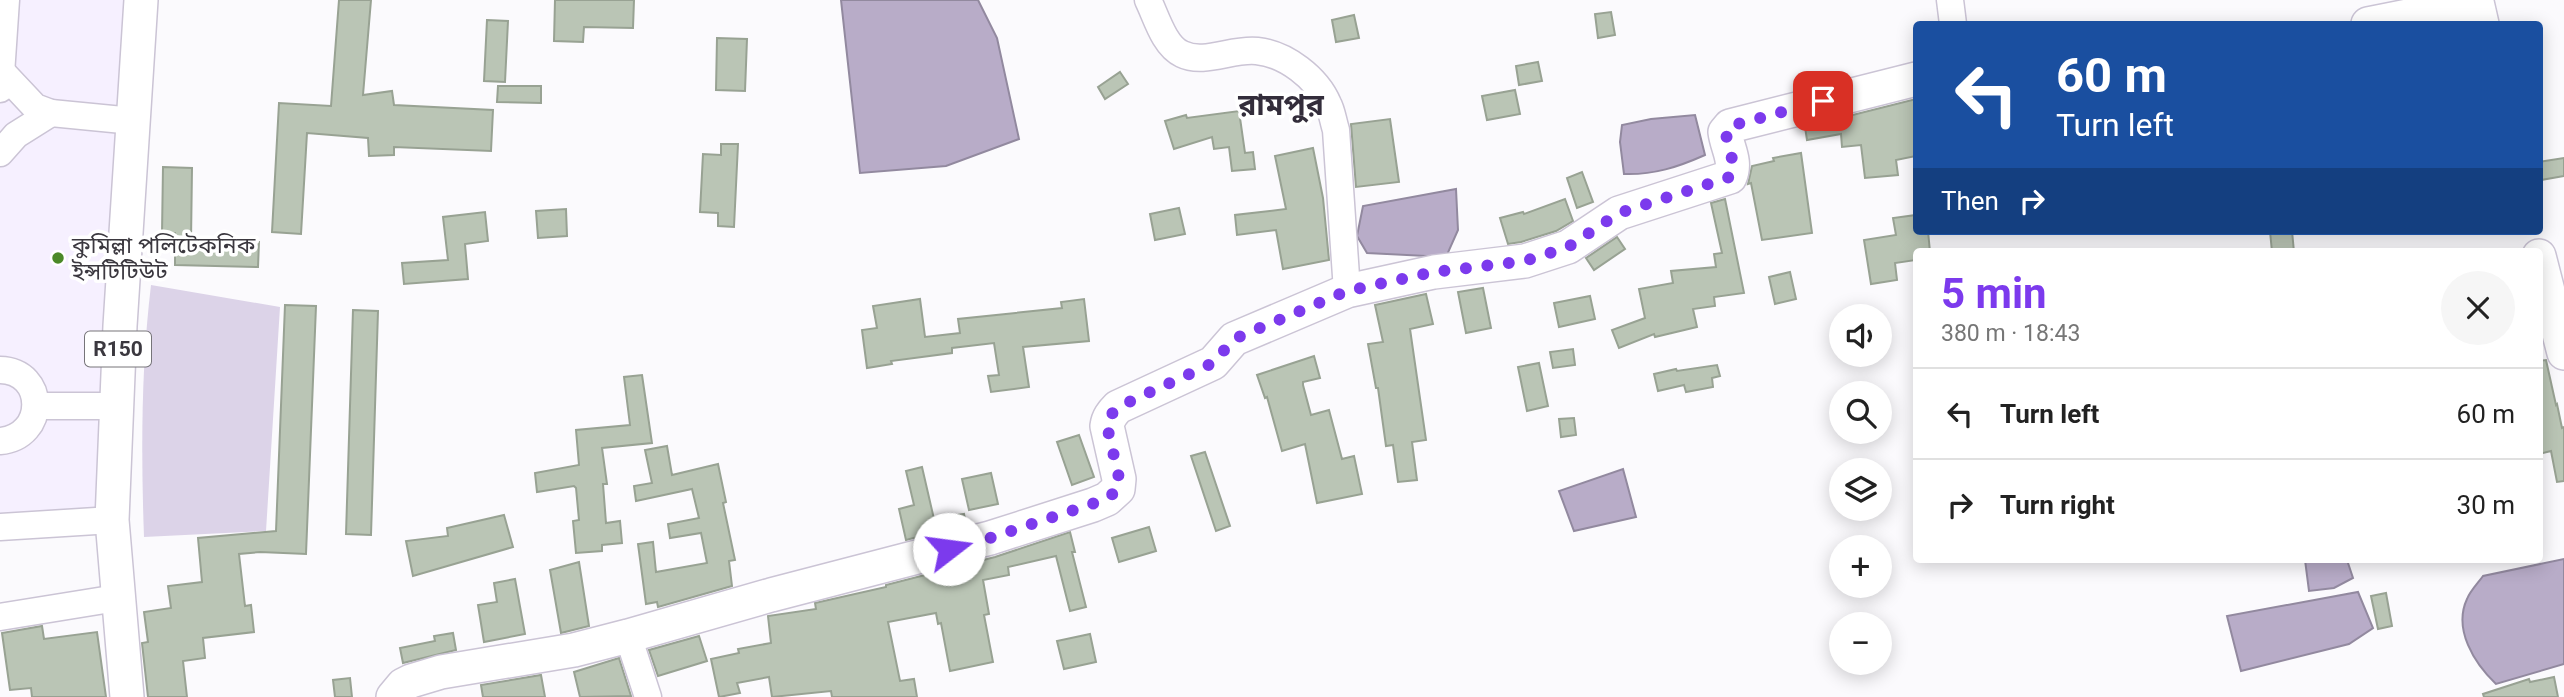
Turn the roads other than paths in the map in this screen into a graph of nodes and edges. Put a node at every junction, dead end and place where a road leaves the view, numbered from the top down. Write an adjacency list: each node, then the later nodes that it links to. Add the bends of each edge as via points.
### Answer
1 (6, 0): 9 (street)
2 (141, 0): 11 (main road, R150)
3 (1148, 0): 14 (street, via 1172,47 1182,55 1195,58 1256,51 1289,62 1316,83 1336,130)
4 (1950, 0): 6 (street)
5 (2478, 9): 7 (main road)
6 (1953, 21)
7 (2390, 21)
8 (1913, 80): 14 (main road, via 1730,126 1726,132 1734,169 1730,177 1619,213 1568,247 1525,261 1434,272)
9 (1, 81): 10 (street, via 35,107)
10 (51, 113): 11 (street); 12 (street, via 16,135)
11 (132, 121): 18 (main road, R150)
12 (0, 153)
13 (2543, 270): 15 (main road)
14 (1347, 291): 24 (main road, via 1241,335 1213,363 1118,407 1107,426 1118,489 1107,499 990,538)
15 (2564, 353)
16 (0, 370): 17 (street, via 24,378)
17 (37, 406): 18 (street); 19 (street, via 27,430)
18 (116, 406): 20 (main road, R150)
19 (0, 441)
20 (112, 520): 21 (street); 22 (main road, R150)
21 (0, 527)
22 (117, 598): 23 (street); 25 (main road, R150)
23 (0, 617)
24 (628, 636): 26 (main road, via 574,650 441,672 403,685); 27 (street)
25 (127, 697)
26 (393, 697)
27 (648, 697)

